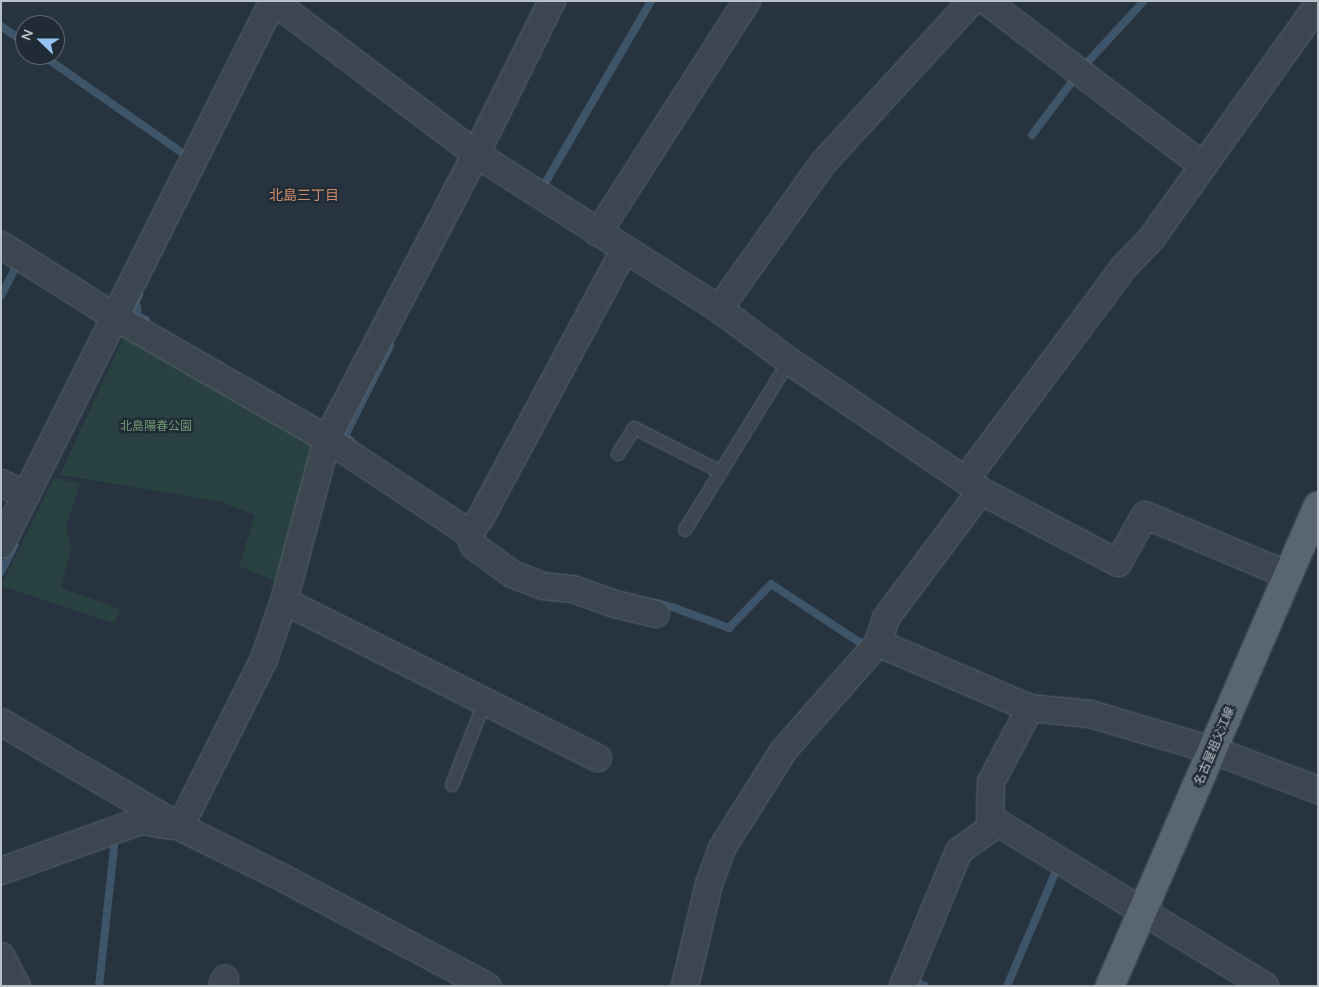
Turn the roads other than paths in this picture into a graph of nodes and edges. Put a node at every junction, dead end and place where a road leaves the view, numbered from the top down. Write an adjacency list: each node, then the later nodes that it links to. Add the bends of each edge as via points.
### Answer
1 (273, 1): 7 (street); 13 (street)
2 (552, 1): 7 (street)
3 (747, 1): 9 (street)
4 (972, 1): 12 (street, via 824,163)
5 (986, 1): 8 (street)
6 (1318, 6): 8 (street)
7 (476, 154): 9 (street); 15 (street)
8 (1202, 165): 19 (street, via 1150,239 1123,268)
9 (598, 233): 11 (street)
10 (1, 245): 13 (street)
11 (625, 249): 12 (street); 23 (street, via 480,519)
12 (720, 309): 14 (street)
13 (115, 317): 15 (street); 20 (street)
14 (789, 361): 17 (lane); 19 (street)
15 (327, 439): 23 (street); 26 (street)
16 (618, 454): 17 (lane, via 634,428)
17 (721, 472): 22 (lane)
18 (1, 484): 20 (street)
19 (974, 485): 25 (street, via 1118,563 1146,515); 28 (street, via 886,618)
20 (26, 495): 24 (street)
21 (1318, 506): 25 (main road, 名古屋祖父江線)
22 (685, 530)
23 (469, 533): 27 (street, via 474,546 512,574 543,586 573,589)
24 (1, 545)
25 (1288, 575): 32 (main road, 名古屋祖父江線)
26 (284, 601): 29 (street); 36 (street, via 264,659)
27 (656, 614)
28 (878, 643): 30 (street); 43 (street, via 784,750 722,848 709,884)
29 (485, 702): 33 (street); 34 (lane)
30 (1030, 708): 32 (street, via 1090,714); 37 (street, via 991,782)
31 (1, 722): 36 (street)
32 (1212, 750): 35 (street); 39 (main road, 名古屋祖父江線)
33 (598, 758)
34 (452, 785)
35 (1318, 790)
36 (180, 827): 38 (street, via 141,822); 42 (street)
37 (990, 828): 39 (street, via 998,823); 44 (street, via 959,851)
38 (1, 871)
39 (1143, 911): 45 (main road, 名古屋祖父江線); 46 (street)
40 (1, 956): 41 (street)
41 (17, 986)
42 (487, 986)
43 (684, 986)
44 (902, 986)
45 (1110, 986)
46 (1265, 986)

